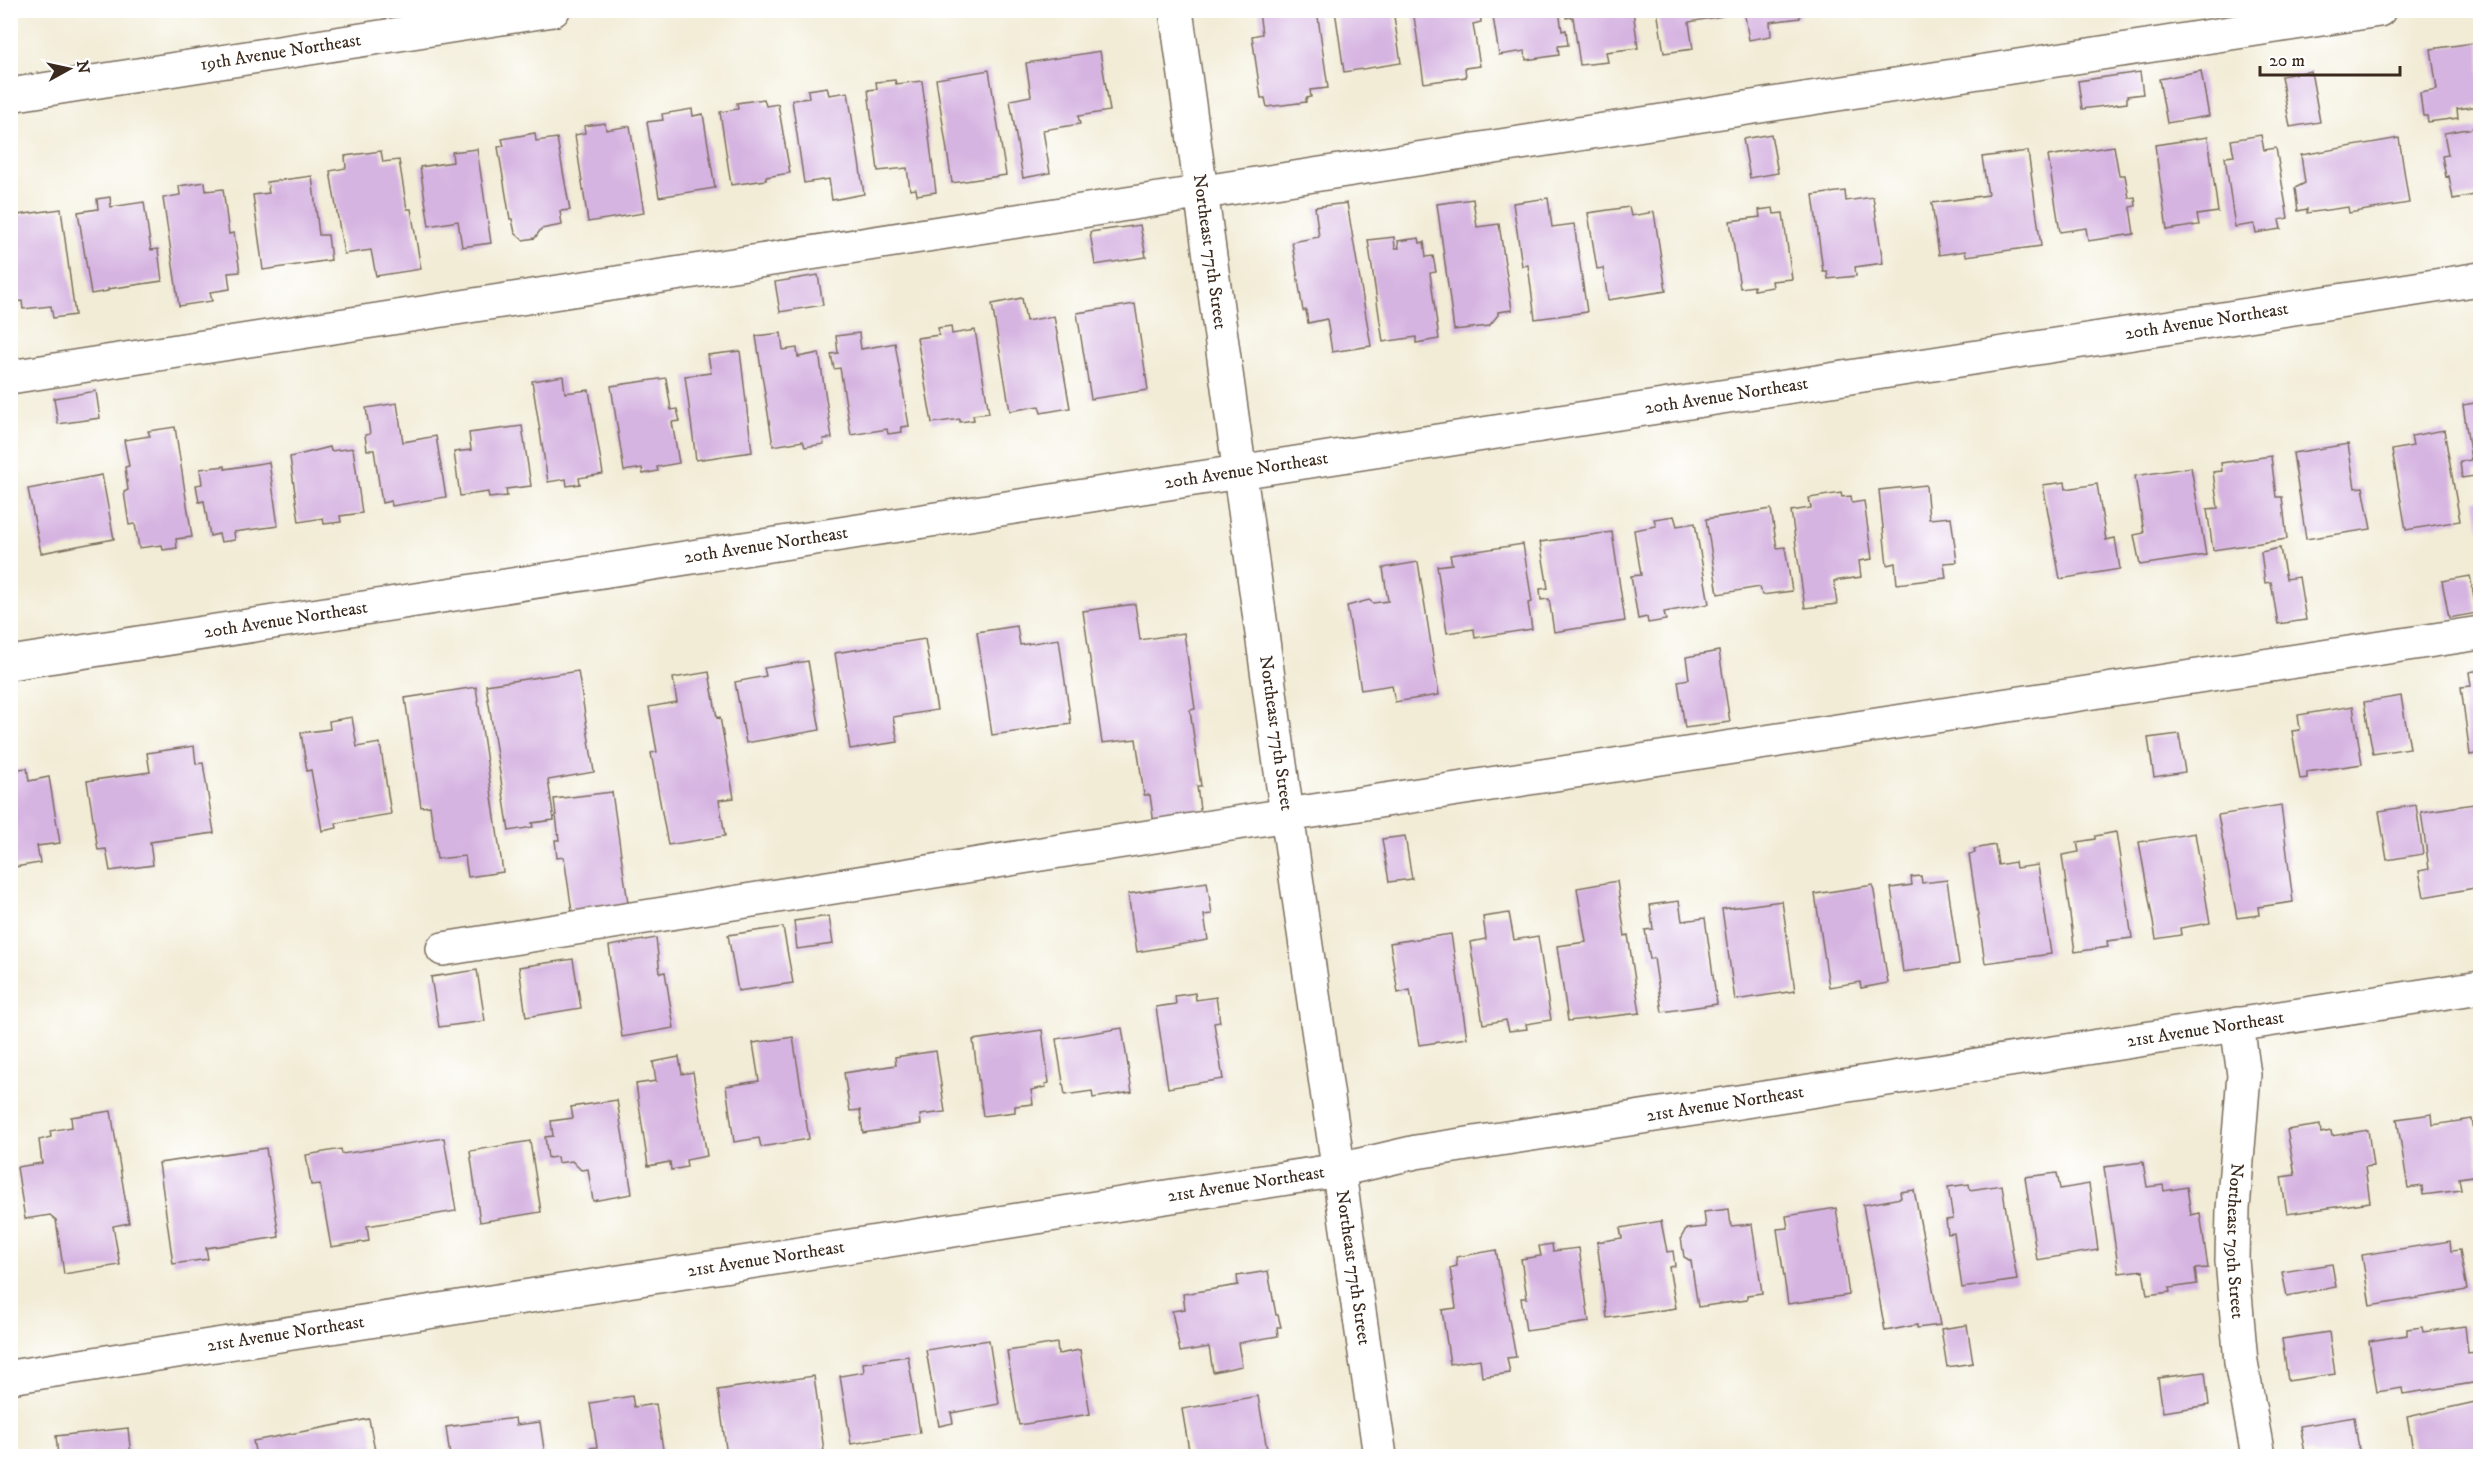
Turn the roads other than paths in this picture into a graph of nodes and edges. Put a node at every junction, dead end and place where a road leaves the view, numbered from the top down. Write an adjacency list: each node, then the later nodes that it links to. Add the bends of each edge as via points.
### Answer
1 (553, 10): 4 (street, 19th Avenue Northeast)
2 (1176, 10): 5 (street, Northeast 77th Street)
3 (2379, 10): 5 (street)
4 (10, 94)
5 (1201, 191): 7 (street); 8 (street, Northeast 77th Street)
6 (2481, 279): 8 (street, 20th Avenue Northeast)
7 (10, 376)
8 (1240, 470): 10 (street, 20th Avenue Northeast); 11 (street, Northeast 77th Street)
9 (2481, 633): 11 (street)
10 (10, 663)
11 (1287, 815): 12 (street); 15 (street, Northeast 77th Street)
12 (443, 949)
13 (2481, 987): 14 (street, 21st Avenue Northeast)
14 (2237, 1024): 15 (street, 21st Avenue Northeast, via 1416,1152); 18 (street, Northeast 79th Street, via 2244,1075 2232,1260 2241,1362)
15 (1340, 1170): 16 (street, 21st Avenue Northeast); 17 (street, Northeast 77th Street)
16 (10, 1377)
17 (1380, 1456)
18 (2258, 1456)

